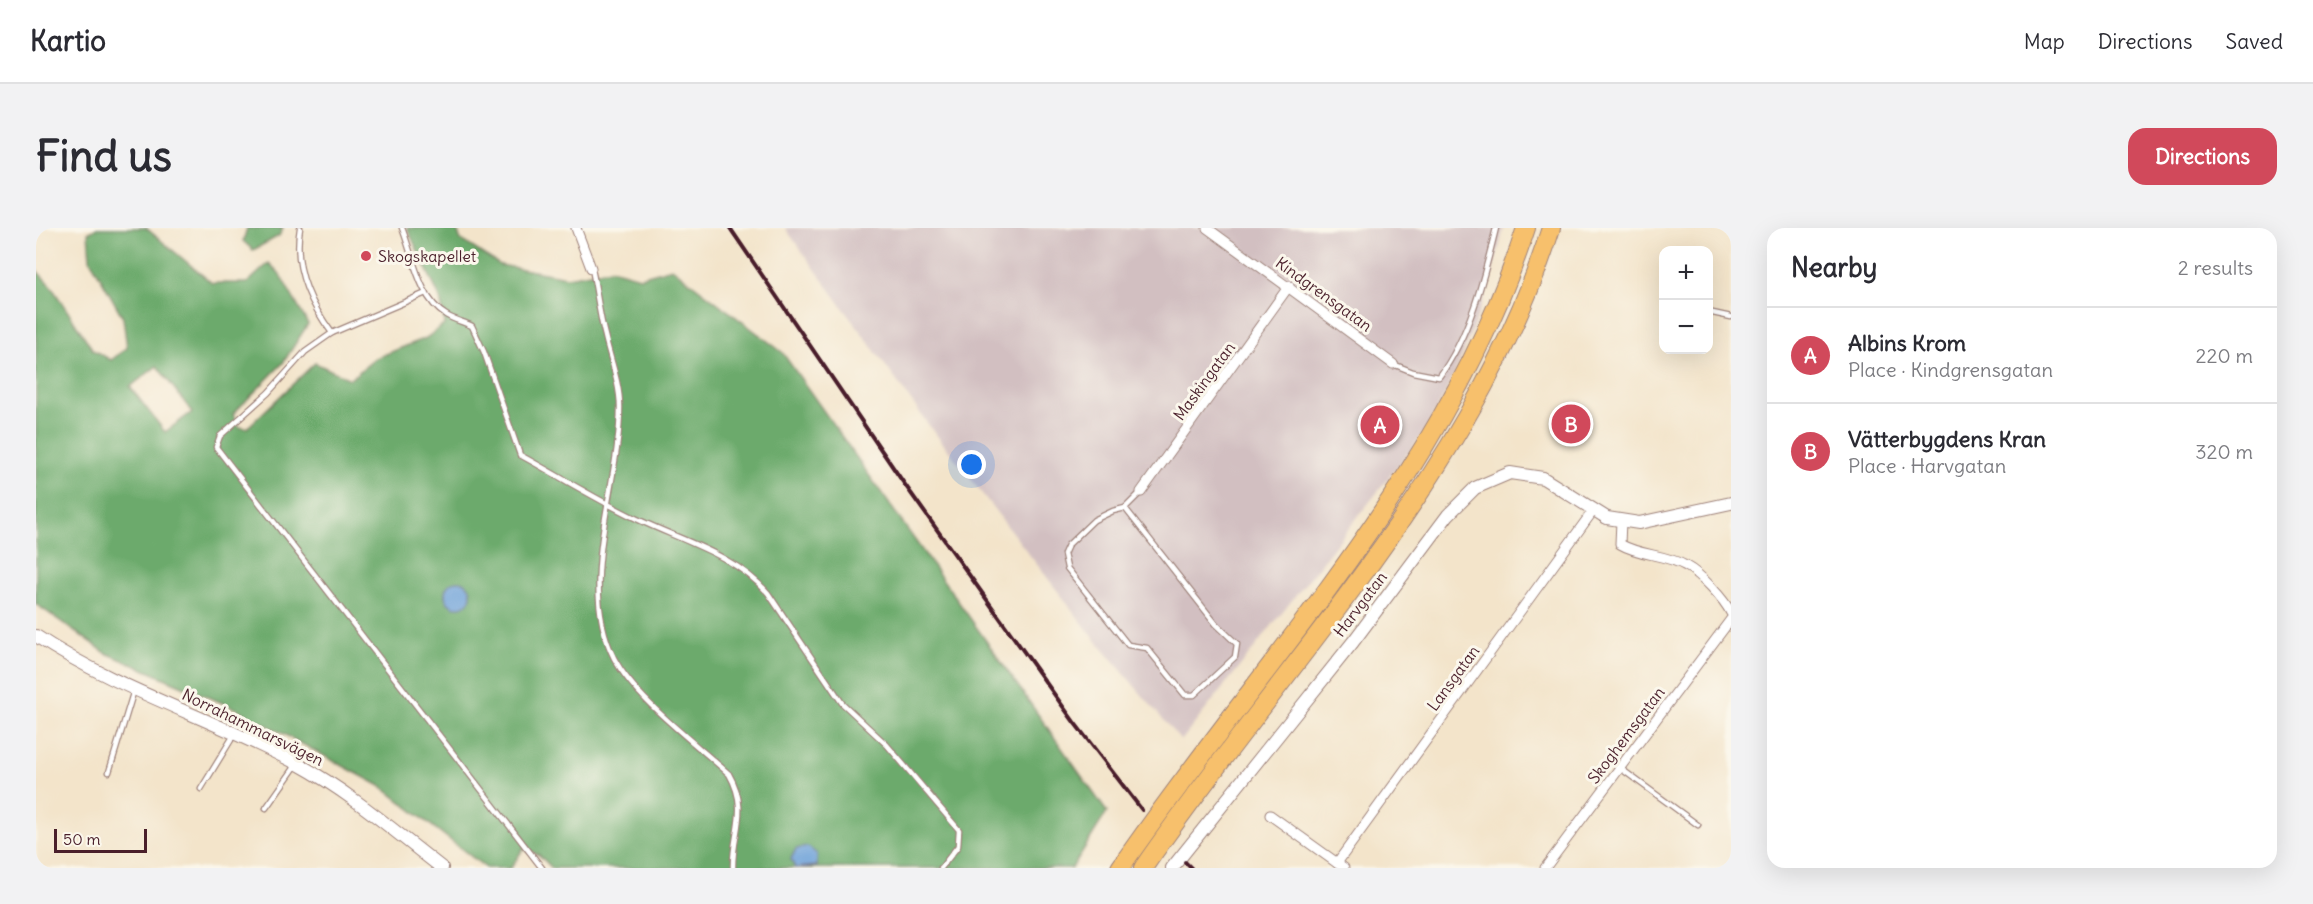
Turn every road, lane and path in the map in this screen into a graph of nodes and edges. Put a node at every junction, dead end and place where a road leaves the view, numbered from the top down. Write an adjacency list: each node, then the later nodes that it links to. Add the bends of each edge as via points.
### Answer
1 (300, 228): 13 (lane, via 299,267 318,314)
2 (402, 228): 10 (lane)
3 (576, 228): 8 (street)
4 (1207, 228): 9 (street, Kindgrensgatan)
5 (1496, 228): 14 (lane, via 1467,323 1439,377)
6 (1526, 228): 38 (highway, via 1480,348 1408,476)
7 (1551, 228): 39 (highway, via 1510,333 1440,460)
8 (591, 268): 16 (lane, via 620,405)
9 (1289, 286): 14 (street, Kindgrensgatan); 15 (street, Maskingatan)
10 (426, 293): 13 (lane); 16 (lane, via 446,315 472,326 520,455)
11 (1713, 313): 12 (lane)
12 (1731, 317)
13 (332, 333): 35 (lane, via 305,352 268,393 220,436 216,447)
14 (1394, 364)
15 (1141, 492): 18 (lane)
16 (606, 503): 36 (lane, via 600,577 606,636 629,679 729,774 738,789 741,815); 37 (lane, via 736,564 768,592 842,703 887,745 958,830 958,846)
17 (1731, 503): 20 (street, Harvgatan, via 1658,520)
18 (1125, 508): 18 (lane, via 1094,520 1068,545 1064,554 1067,568 1128,645 1147,648 1185,694 1194,695 1235,657 1237,644 1216,624)
19 (1593, 511): 20 (street, Harvgatan); 33 (street, Lansgatan); 40 (street, Harvgatan, via 1542,478 1510,473 1492,479 1461,500)
20 (1621, 521): 21 (street, via 1620,544 1634,552 1686,566 1725,601)
21 (1731, 614)
22 (1731, 619): 27 (street, Skoghemsgatan)
23 (36, 636): 24 (street, Norrahammarsvägen)
24 (134, 690): 25 (street, Norrahammarsvägen); 28 (lane)
25 (234, 735): 26 (street, Norrahammarsvägen); 29 (lane)
26 (297, 764): 30 (lane); 34 (street, Norrahammarsvägen, via 339,788)
27 (1620, 768): 32 (lane); 41 (street, Skoghemsgatan)
28 (109, 772)
29 (201, 789)
30 (266, 808)
31 (1270, 815): 33 (street)
32 (1698, 825)
33 (1341, 866)
34 (442, 868)
35 (542, 868)
36 (733, 868)
37 (941, 868)
38 (1120, 868)
39 (1143, 868)
40 (1172, 868)
41 (1545, 868)

